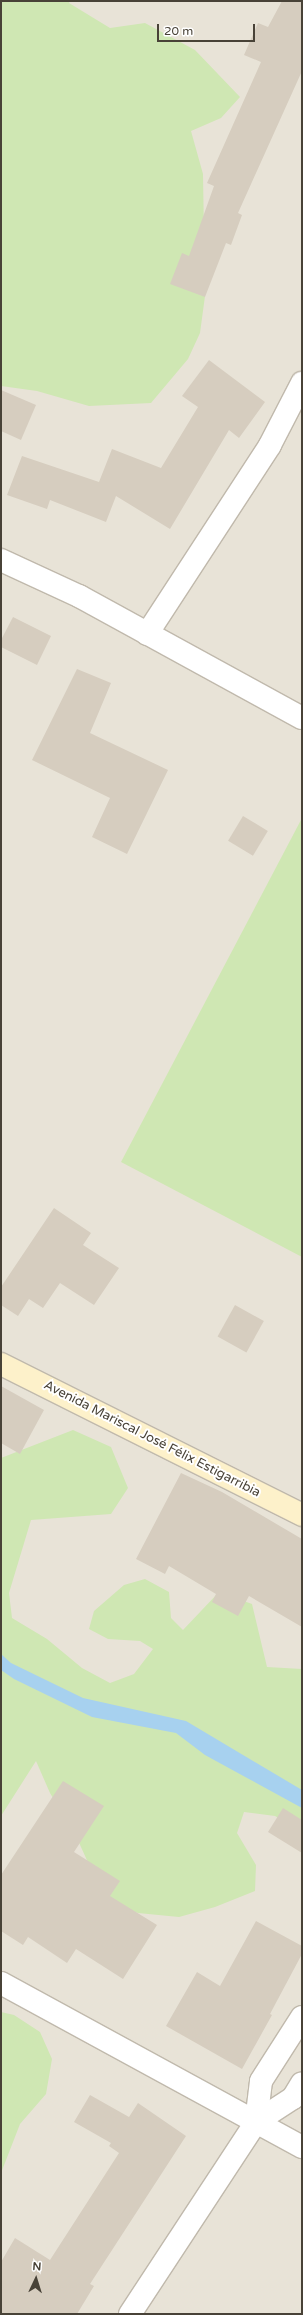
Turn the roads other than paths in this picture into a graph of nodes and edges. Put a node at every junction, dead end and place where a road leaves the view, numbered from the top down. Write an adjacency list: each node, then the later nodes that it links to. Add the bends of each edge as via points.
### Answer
1 (302, 383): 3 (street, via 270,445)
2 (1, 560): 3 (street, via 79,596)
3 (147, 634): 4 (street)
4 (302, 718)
5 (1, 1364): 6 (main road, Avenida Mariscal José Félix Estigarribia)
6 (302, 1514)
7 (1, 1983): 10 (street)
8 (302, 2017): 10 (street, via 261,2081)
9 (302, 2083): 10 (street, via 293,2098)
10 (256, 2122): 11 (street); 12 (street)
11 (302, 2147)
12 (130, 2314)

